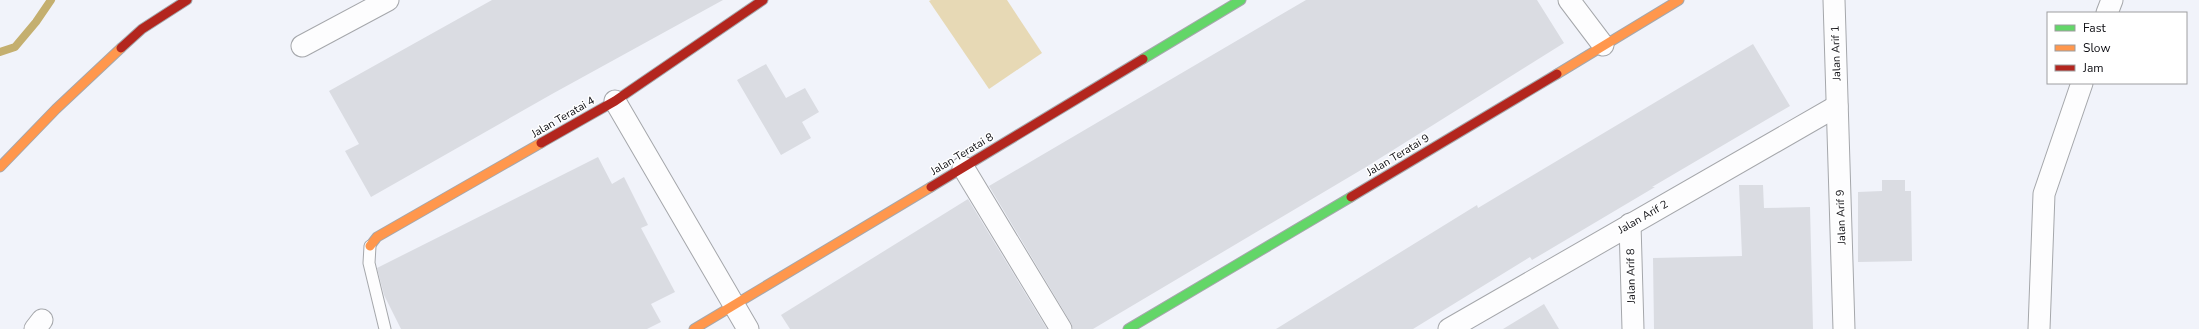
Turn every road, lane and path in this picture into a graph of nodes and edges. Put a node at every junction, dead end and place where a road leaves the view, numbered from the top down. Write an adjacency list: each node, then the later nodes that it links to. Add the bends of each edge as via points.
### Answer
1 (187, 0): 15 (street, via 142,29 56,109)
2 (388, 0): 11 (street)
3 (763, 0): 13 (street, Jalan Teratai 4)
4 (1241, 0): 16 (street, Jalan Teratai 8)
5 (1568, 0): 10 (street)
6 (1679, 0): 10 (street, Jalan Teratai 9)
7 (1834, 0): 14 (street, Jalan Arif 1)
8 (2112, 0): 9 (street)
9 (2107, 12)
10 (1603, 45): 24 (street, Jalan Teratai 9)
11 (302, 46)
12 (2082, 84): 28 (street, via 2044,194)
13 (615, 101): 18 (street, Jalan Teratai 4, via 377,237); 19 (street)
14 (1837, 106): 17 (street, Jalan Arif 2); 27 (street, Jalan Arif 9)
15 (0, 167)
16 (963, 167): 19 (street, Jalan Teratai 8); 23 (street)
17 (1630, 224): 25 (street, Jalan Arif 2); 26 (street, Jalan Arif 8)
18 (370, 246): 20 (lane, via 369,263)
19 (734, 305): 21 (street, Jalan Teratai 8); 22 (street)
20 (385, 329)
21 (694, 329)
22 (748, 329)
23 (1061, 329)
24 (1128, 329)
25 (1449, 329)
26 (1632, 329)
27 (1844, 329)
28 (2039, 329)

